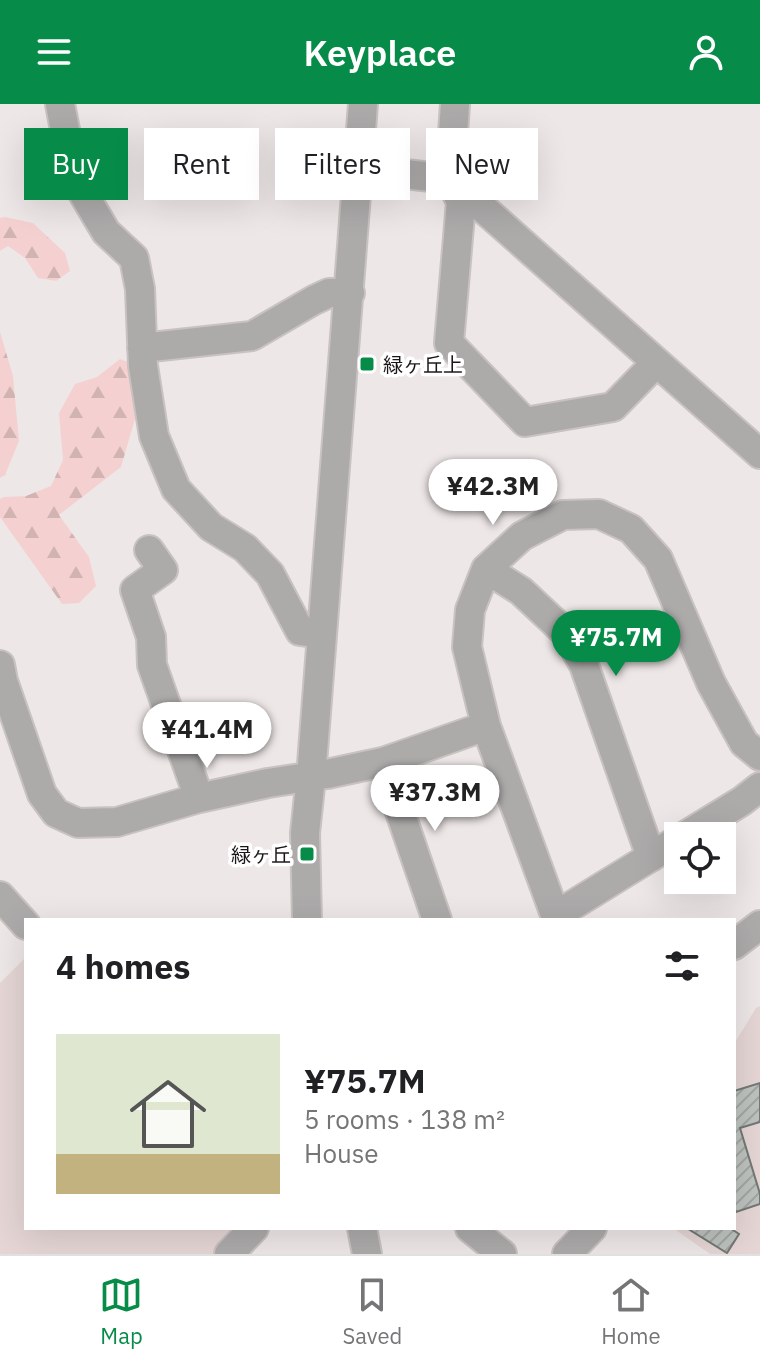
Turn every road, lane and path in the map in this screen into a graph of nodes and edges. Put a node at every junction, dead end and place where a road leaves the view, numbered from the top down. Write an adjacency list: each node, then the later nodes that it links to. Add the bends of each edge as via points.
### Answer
1 (60, 104): 10 (street, via 83,193 106,232 134,258)
2 (363, 104): 4 (street)
3 (455, 104): 5 (street)
4 (362, 128)
5 (453, 128)
6 (357, 200): 9 (street)
7 (460, 200): 11 (street, via 449,343 525,422 613,407)
8 (474, 200): 11 (street)
9 (350, 293): 10 (street, via 329,293 252,336); 15 (street)
10 (142, 348): 15 (street, via 154,436 176,489 211,527 245,548 270,574 300,631)
11 (656, 363): 12 (street)
12 (760, 454)
13 (149, 550): 22 (street, via 163,570 135,590 151,637 152,665)
14 (486, 569): 17 (street, via 470,610 467,647); 18 (street, via 522,536 563,515 599,514 631,529 658,559 711,683 744,743); 25 (street, via 521,591 567,634 584,665)
15 (322, 634): 20 (street)
16 (0, 665): 22 (street, via 42,794 56,813 78,823 117,822)
17 (486, 726): 19 (street); 29 (street)
18 (760, 756)
19 (383, 762): 20 (street); 28 (street)
20 (311, 777): 22 (street); 27 (street, via 305,833)
21 (760, 787): 23 (street)
22 (199, 798)
23 (708, 822)
24 (664, 849): 25 (street)
25 (651, 857): 29 (street)
26 (0, 896): 30 (street)
27 (307, 918)
28 (436, 918)
29 (556, 918)
30 (24, 923)
31 (760, 925): 32 (street)
32 (736, 943)
33 (252, 1230): 37 (street)
34 (362, 1230): 38 (street)
35 (472, 1230): 39 (street)
36 (590, 1230): 40 (street)
37 (229, 1254)
38 (367, 1254)
39 (502, 1254)
40 (567, 1254)

